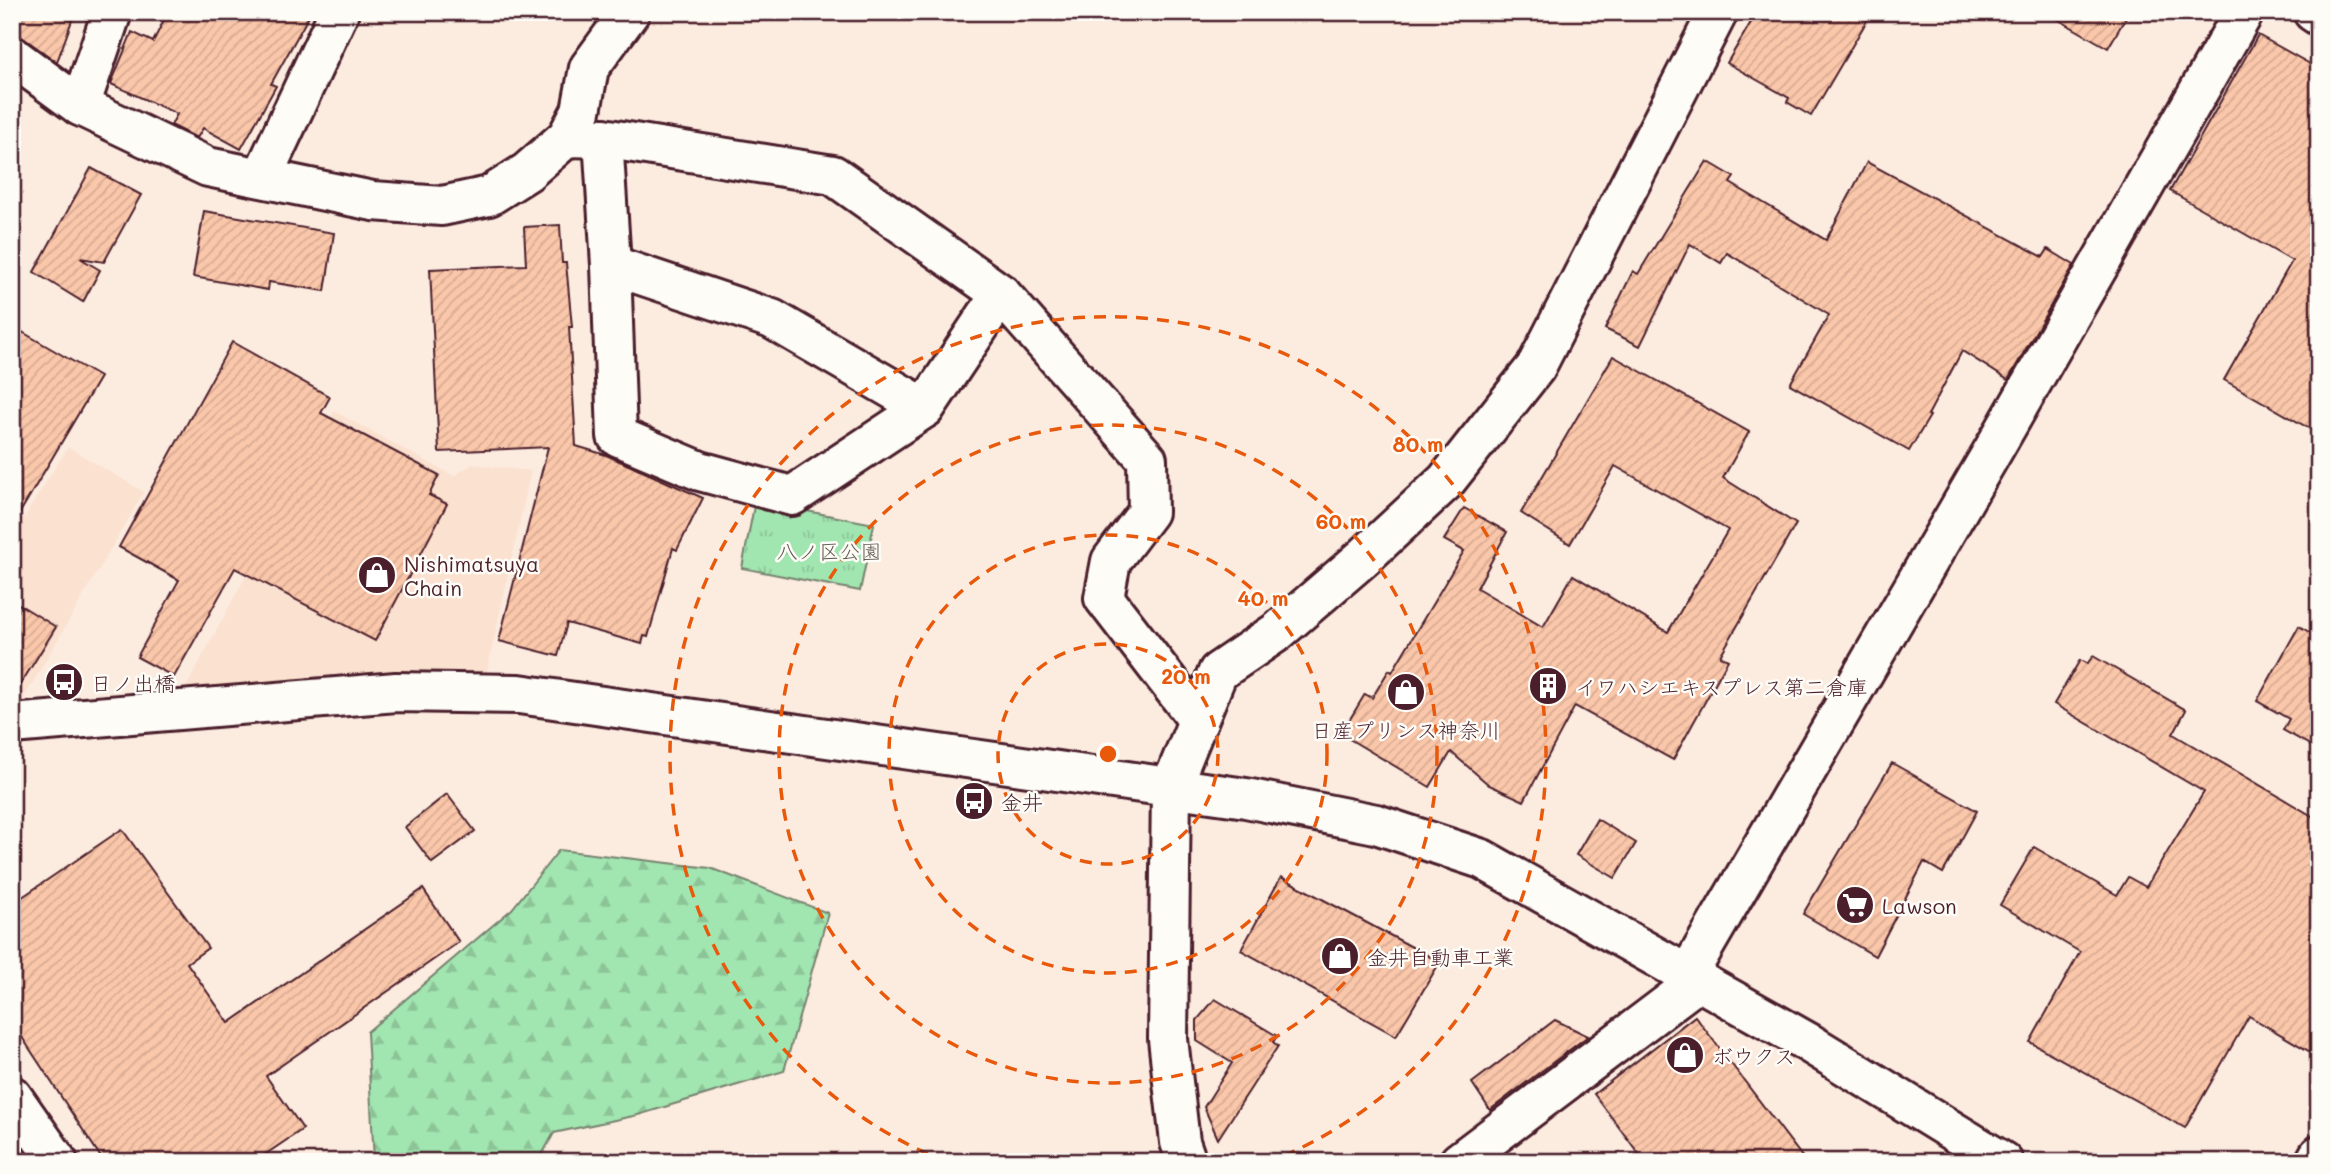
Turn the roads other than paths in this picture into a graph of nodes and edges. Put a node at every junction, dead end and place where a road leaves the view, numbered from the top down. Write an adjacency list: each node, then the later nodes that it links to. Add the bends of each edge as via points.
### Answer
1 (112, 12): 9 (street)
2 (339, 12): 11 (street)
3 (629, 12): 10 (street, via 589,68 581,111)
4 (1718, 12): 15 (street, via 1535,367 1446,481 1277,632 1218,672)
5 (2244, 12): 18 (street)
6 (2313, 12): 7 (street)
7 (2319, 16)
8 (12, 56): 9 (street)
9 (80, 106): 11 (street, via 208,167)
10 (585, 138): 11 (street, via 489,196 442,206 373,201); 12 (street); 13 (street, via 834,175)
11 (262, 177)
12 (611, 265): 14 (street, via 772,318); 14 (street, via 617,436 700,471 792,496)
13 (1001, 294): 14 (street); 15 (street, via 1147,459 1149,512 1111,561 1104,598)
14 (925, 408)
15 (1198, 720): 17 (street)
16 (12, 724): 17 (street, via 396,692 519,694)
17 (1171, 787): 18 (street, via 1376,824 1482,859); 22 (street, via 1168,1039 1180,1142)
18 (1692, 979): 23 (street); 24 (street, via 1809,1043)
19 (12, 1096): 21 (street)
20 (2319, 1154): 25 (street)
21 (58, 1162)
22 (1187, 1162)
23 (1459, 1162)
24 (2003, 1162)
25 (2315, 1162)

